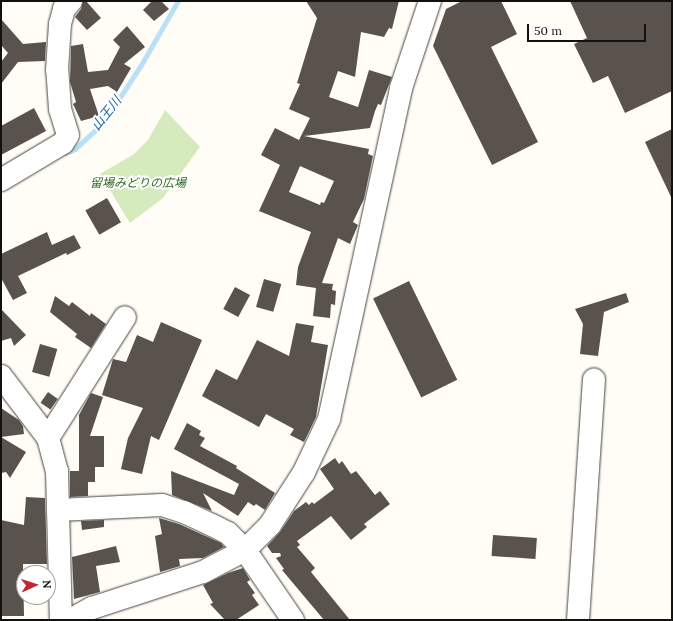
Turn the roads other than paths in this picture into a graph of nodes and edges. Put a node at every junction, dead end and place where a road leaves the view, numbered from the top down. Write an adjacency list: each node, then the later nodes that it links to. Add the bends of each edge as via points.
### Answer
1 (71, 1): 3 (street, via 64,9 60,24 57,70 60,109 68,135 63,143)
2 (430, 1): 9 (street, via 401,88 330,419 304,472 270,525)
3 (1, 180)
4 (124, 317): 7 (street)
5 (1, 376): 7 (street)
6 (594, 380): 13 (street)
7 (48, 438): 8 (street, via 57,471)
8 (58, 510): 9 (street, via 162,505 223,530); 10 (street)
9 (245, 550): 11 (street, via 203,572 92,608); 12 (street)
10 (61, 620)
11 (70, 620)
12 (292, 620)
13 (578, 620)

